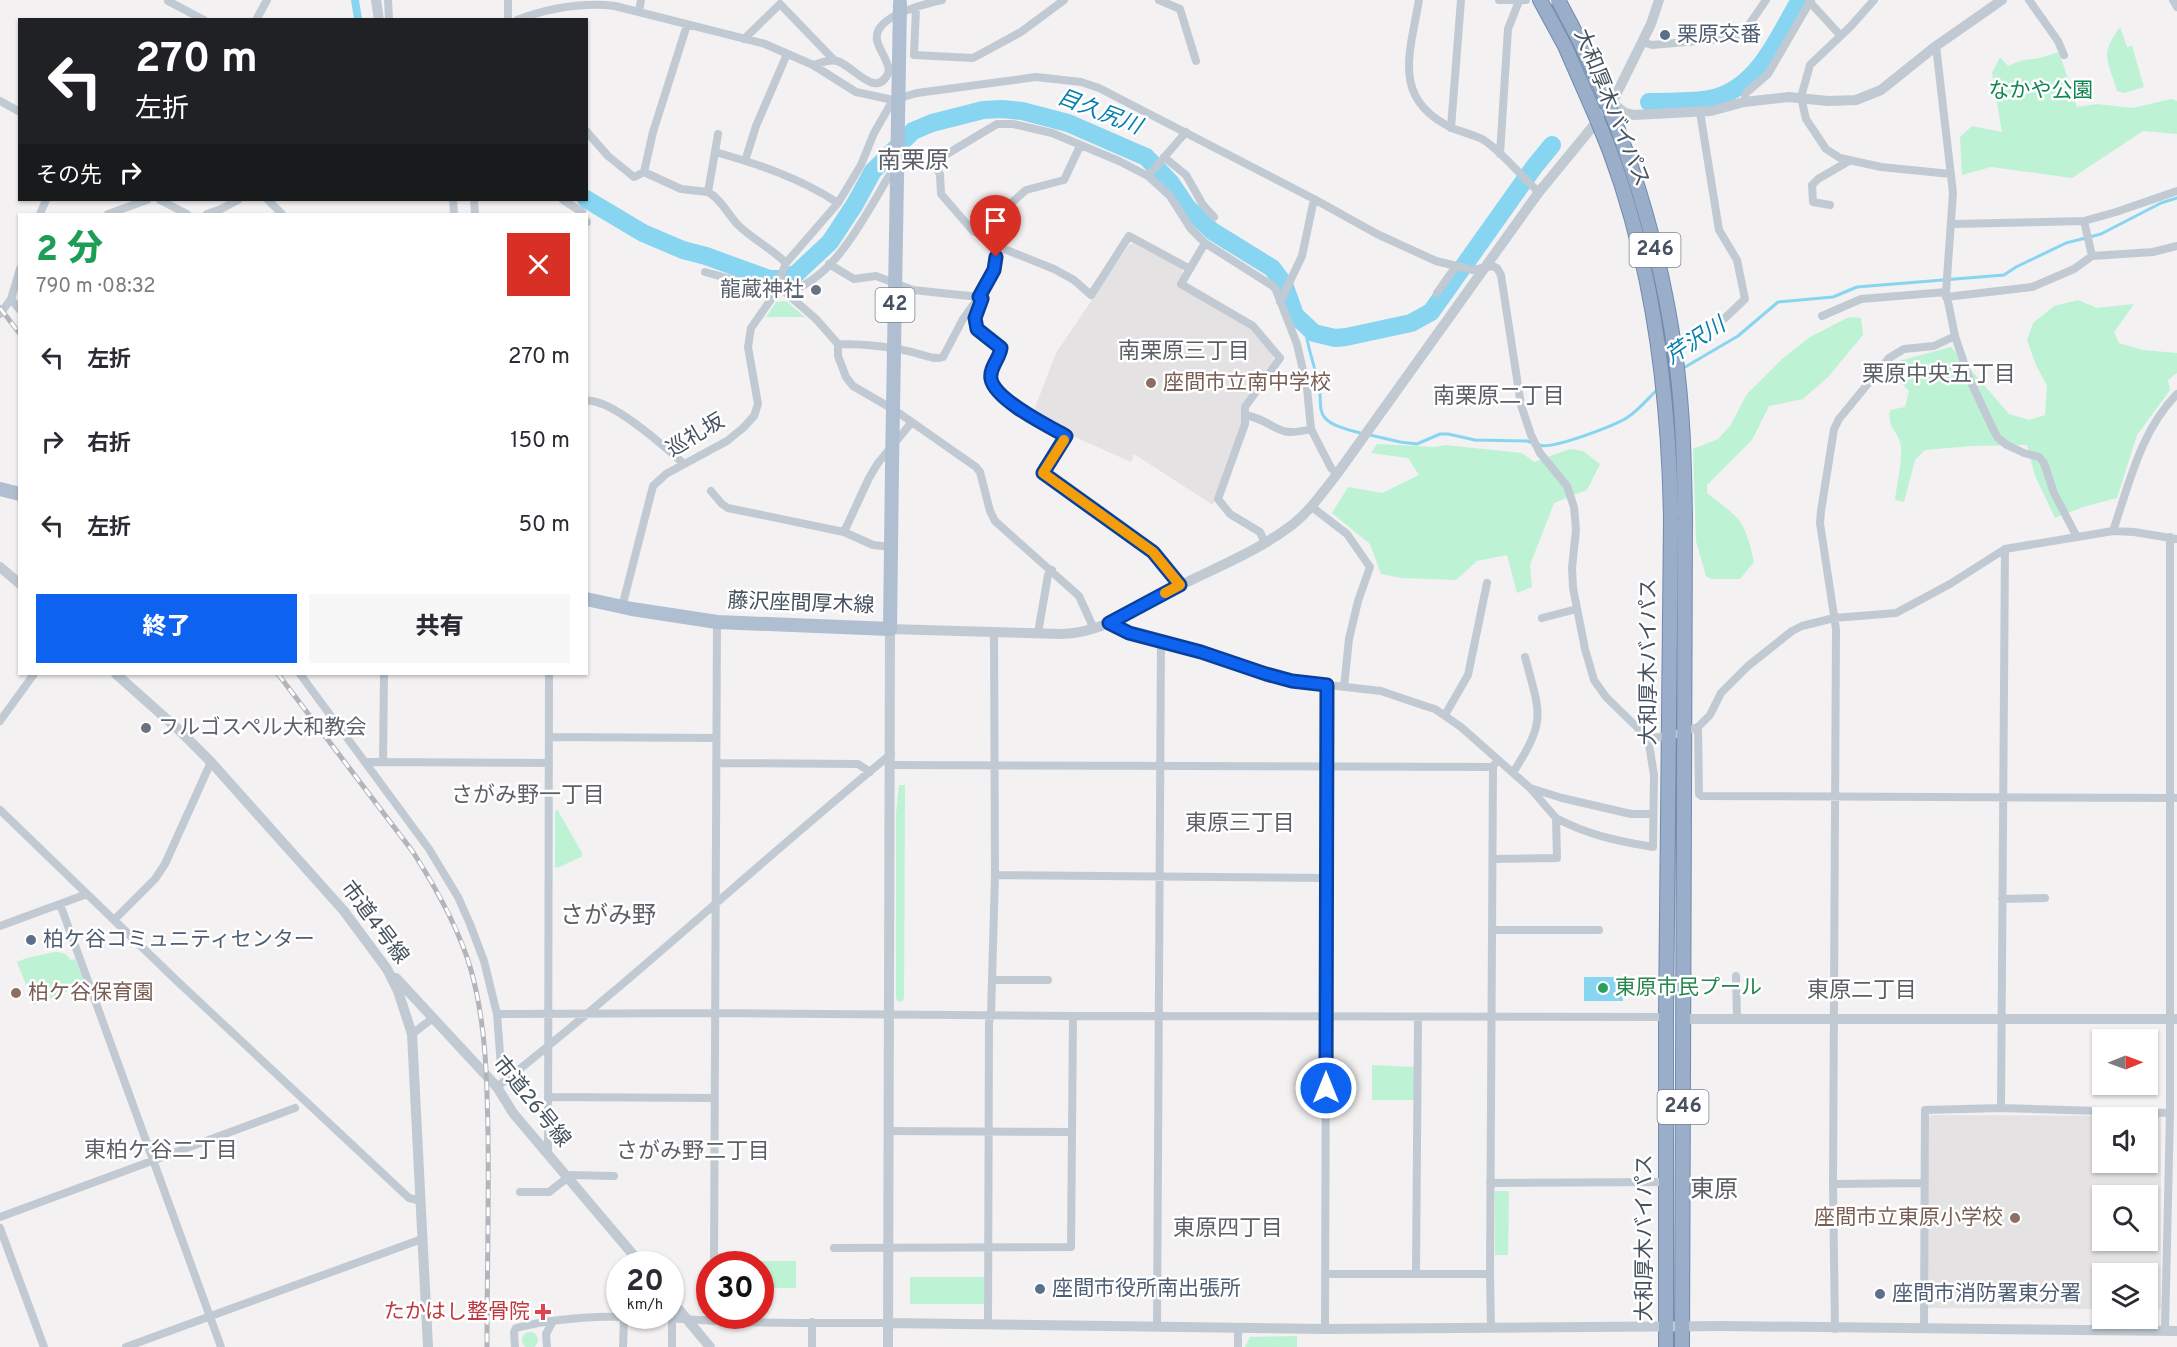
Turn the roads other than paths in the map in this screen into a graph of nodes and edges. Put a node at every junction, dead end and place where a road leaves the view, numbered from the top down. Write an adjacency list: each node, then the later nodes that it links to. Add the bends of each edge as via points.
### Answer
1 (168, 0): 30 (street)
2 (267, 0): 31 (street)
3 (376, 0): 32 (street)
4 (388, 0): 33 (street)
5 (508, 0): 34 (street)
6 (641, 0): 28 (street)
7 (942, 0): 27 (street)
8 (1064, 0): 27 (street, via 1022,33 973,58 914,55)
9 (1159, 0): 43 (street, via 1180,9)
10 (1419, 0): 54 (street, via 1410,84 1416,100)
11 (1461, 0): 54 (street)
12 (1499, 0): 22 (street)
13 (1526, 0): 22 (street)
14 (1540, 0): 122 (highway, 大和厚木バイパス / 246, bridge, via 1604,134 1640,249 1655,321)
15 (1558, 0): 122 (highway, 大和厚木バイパス / 246, bridge, via 1588,60 1634,177 1666,296 1683,439)
16 (1659, 0): 38 (street)
17 (1766, 0): 38 (street, via 1744,32 1732,38 1652,45)
18 (1874, 0): 36 (street)
19 (2002, 0): 39 (street)
20 (2030, 0): 41 (street)
21 (2173, 0): 26 (street)
22 (1519, 1): 60 (street, via 1508,29)
23 (1809, 1): 36 (street); 50 (street, via 1768,74 1746,93)
24 (778, 2): 37 (street); 42 (street)
25 (900, 2): 128 (main road, 藤沢座間厚木線 / 42, bridge)
26 (2177, 7)
27 (916, 8): 45 (street, via 879,26 877,40 889,65 887,77 880,82 867,81)
28 (639, 11): 29 (street, via 596,4 552,8); 35 (street)
29 (534, 17)
30 (200, 18)
31 (257, 18)
32 (379, 18)
33 (389, 18)
34 (508, 18)
35 (687, 25): 37 (street); 65 (street)
36 (1840, 35): 47 (street, via 1810,65)
37 (744, 39): 40 (street)
38 (1642, 42): 51 (street)
39 (1935, 46): 47 (street, via 1871,96 1842,101); 66 (street)
40 (787, 54): 44 (street); 62 (street)
41 (2064, 55)
42 (834, 60): 44 (street); 45 (street)
43 (1196, 61)
44 (813, 66): 46 (street)
45 (848, 66): 46 (street)
46 (834, 79): 48 (street, via 856,92)
47 (1801, 97): 50 (street); 63 (street, via 1806,120 1817,138 1826,149)
48 (894, 100): 55 (street, via 977,84 1051,77 1099,88); 77 (street, 巡礼坂)
49 (0, 101): 52 (street)
50 (1744, 102): 53 (street)
51 (1612, 103): 53 (street, via 1634,115); 68 (street)
52 (18, 111)
53 (1701, 112): 110 (street, via 1719,230 1737,260 1745,299 1725,318)
54 (1451, 128): 60 (street, via 1481,139)
55 (1186, 132): 61 (street); 71 (street)
56 (588, 133): 65 (street, via 634,177)
57 (718, 134): 59 (street)
58 (1080, 146): 64 (street, via 1040,129 997,124); 67 (street); 88 (street, via 1064,180 1026,190 1014,199 1004,214)
59 (715, 152): 62 (street); 70 (street)
60 (1500, 154): 68 (street)
61 (1164, 158): 67 (street); 84 (street, via 1186,175 1203,205)
62 (745, 161): 77 (street, via 798,180)
63 (1849, 161): 66 (street); 78 (street, via 1812,185 1813,202)
64 (932, 163): 88 (street, via 940,174 941,194 948,203 973,231); 91 (street, via 897,163 857,229)
65 (644, 172): 70 (street, via 681,189)
66 (1951, 174): 86 (street)
67 (1149, 175): 87 (street)
68 (1536, 189): 95 (street)
69 (2177, 191): 85 (street)
70 (708, 192): 92 (street, via 740,227 775,252)
71 (1314, 199): 93 (street, via 1377,234); 104 (street, via 1304,246)
72 (144, 201): 80 (street)
73 (162, 201): 81 (street)
74 (236, 201): 82 (street)
75 (269, 201): 83 (street)
76 (565, 201): 79 (street)
77 (838, 203): 92 (street, 巡礼坂)
78 (1830, 205)
79 (582, 212)
80 (111, 213)
81 (185, 213)
82 (210, 213)
83 (281, 213)
84 (1215, 217)
85 (2084, 221): 86 (street); 90 (street)
86 (1952, 224): 98 (street)
87 (1205, 243): 94 (street); 104 (street, via 1273,286)
88 (997, 244): 94 (street, via 1054,269 1091,295 1129,236); 102 (street, via 994,270)
89 (2177, 246): 90 (street, via 2153,252)
90 (2092, 256): 98 (street, via 2074,269 2032,287)
91 (829, 264): 100 (street, via 807,284); 102 (street, via 854,279 876,276 913,290)
92 (784, 266): 99 (street, 巡礼坂)
93 (1457, 267): 95 (street); 101 (street)
94 (1190, 268): 113 (street, via 1181,284 1253,326 1280,358 1245,407)
95 (1485, 268): 117 (street); 137 (street, via 1497,268 1501,275 1521,405 1534,442 1567,486 1574,507 1572,568)
96 (705, 272): 99 (street)
97 (18, 276): 103 (street)
98 (1946, 288): 107 (street, via 1861,299); 108 (street)
99 (775, 290): 100 (street); 116 (street, 巡礼坂, via 748,338 758,397 754,416 728,441)
100 (785, 292): 109 (street)
101 (1437, 293)
102 (979, 297): 109 (street, via 939,358 875,344); 134 (street, via 982,299 975,318 977,329 1001,348 992,372 993,383 1011,403 1066,436 1043,473 1153,552)
103 (11, 299): 105 (street); 106 (street)
104 (1282, 300): 115 (street, via 1305,377)
105 (18, 308)
106 (0, 314)
107 (1822, 316)
108 (1955, 336): 125 (street, via 1969,378 1998,438 2044,463 2054,493); 139 (street, via 1889,358 1834,429 1820,523)
109 (838, 344): 114 (street, via 838,356 853,386)
110 (1679, 346)
111 (2177, 394): 123 (street, via 2143,443)
112 (588, 400): 116 (street, via 647,431)
113 (1245, 415): 115 (street, via 1259,418 1282,432); 127 (street, via 1218,500 1230,514 1260,532)
114 (912, 422): 124 (street, via 873,470); 131 (street, via 976,467 995,521)
115 (1311, 429): 117 (street)
116 (684, 464): 136 (street, 巡礼坂, via 653,486)
117 (1337, 474): 121 (street)
118 (0, 489): 120 (main road)
119 (711, 490): 124 (street, via 728,508)
120 (18, 494)
121 (1312, 507): 127 (street); 154 (street, via 1347,534 1370,567 1349,639)
122 (1678, 518): 157 (highway, 大和厚木バイパス / 246); 158 (highway, 大和厚木バイパス / 246)
123 (2113, 531): 125 (street); 126 (street)
124 (844, 532): 128 (street, via 873,545)
125 (2077, 537): 129 (street)
126 (2173, 538): 178 (street)
127 (1265, 543): 134 (street)
128 (891, 547): 142 (main road, 藤沢座間厚木線 / 42)
129 (2005, 549): 139 (street, via 1896,613); 177 (street)
130 (0, 567): 132 (street)
131 (1052, 570): 143 (street, via 1079,596); 145 (street)
132 (18, 582)
133 (1487, 583): 155 (street, via 1468,675)
134 (1180, 585): 141 (street)
135 (588, 599): 136 (main road, 藤沢座間厚木線)
136 (622, 607): 140 (main road, 藤沢座間厚木線)
137 (1577, 609): 138 (street); 161 (street, via 1594,680)
138 (1542, 618)
139 (1834, 618): 157 (street, via 1802,626 1779,641 1721,693 1710,716); 176 (street)
140 (717, 622): 142 (main road, 藤沢座間厚木線); 160 (street)
141 (1109, 623): 143 (street); 146 (street, via 1129,633)
142 (890, 629): 144 (street); 163 (street)
143 (1094, 629): 145 (street, via 1070,634)
144 (994, 632): 145 (street); 169 (street)
145 (1038, 633)
146 (1161, 640): 153 (street, via 1266,674); 170 (street)
147 (1524, 657): 173 (street, via 1539,720 1530,746)
148 (33, 675): 156 (street)
149 (117, 675): 164 (street, 市道4号線)
150 (301, 675): 165 (street)
151 (384, 675): 166 (street)
152 (549, 675): 159 (street)
153 (1327, 685): 154 (street); 172 (street)
154 (1344, 687): 155 (street, via 1394,695)
155 (1445, 716): 162 (street)
156 (0, 721)
157 (1691, 730): 158 (street); 176 (street, via 1701,796); 213 (highway, 大和厚木バイパス / 246)
158 (1670, 736): 161 (street); 210 (highway, 大和厚木バイパス / 246)
159 (549, 737): 160 (street); 167 (street)
160 (717, 738): 168 (street)
161 (1648, 738): 180 (street, via 1654,775)
162 (1498, 758): 171 (street); 173 (street)
163 (890, 760): 169 (street); 174 (street); 202 (street)
164 (211, 762): 191 (street, via 165,864); 195 (street, 市道4号線, via 344,911)
165 (367, 762): 166 (street); 203 (street, via 458,897 484,961)
166 (383, 762): 167 (street)
167 (549, 763): 200 (street)
168 (716, 763): 174 (street, via 858,764); 189 (street)
169 (994, 766): 170 (street); 183 (street)
170 (1160, 766): 172 (street); 184 (street)
171 (1493, 767): 172 (street); 182 (street)
172 (1327, 768): 185 (street)
173 (1514, 771): 175 (street)
174 (870, 772): 189 (street)
175 (1530, 788): 180 (street, via 1631,814); 181 (street)
176 (1836, 797): 177 (street); 214 (street)
177 (2003, 798): 178 (street); 188 (street)
178 (2173, 798): 215 (street)
179 (0, 810): 186 (street)
180 (1653, 814): 181 (street, via 1653,847 1600,837)
181 (1556, 818): 182 (street, via 1557,858)
182 (1493, 859): 193 (street)
183 (994, 875): 184 (street); 197 (street)
184 (1161, 876): 185 (street); 206 (street)
185 (1326, 878): 207 (street)
186 (87, 894): 190 (street); 191 (street)
187 (2045, 898): 188 (street)
188 (2002, 899): 216 (street)
189 (715, 903): 199 (street); 201 (street)
190 (60, 904): 192 (street); 230 (street)
191 (114, 920): 238 (street, via 409,1198)
192 (0, 926)
193 (1492, 930): 194 (street); 209 (street)
194 (1599, 930)
195 (387, 969): 211 (street, 市道26号線); 217 (street, 市道4号線)
196 (1736, 976): 212 (street)
197 (992, 980): 198 (street); 204 (street)
198 (1048, 980)
199 (716, 1012): 201 (street); 202 (street); 222 (street)
200 (549, 1013): 201 (street); 203 (street); 218 (street)
201 (589, 1013): 218 (street)
202 (888, 1013): 204 (street); 226 (street)
203 (497, 1014): 219 (street, via 501,1066)
204 (991, 1015): 205 (street); 227 (street)
205 (1073, 1016): 206 (street); 228 (street)
206 (1160, 1016): 207 (street); 260 (street)
207 (1326, 1017): 208 (street); 247 (street)
208 (1418, 1017): 209 (street); 248 (street)
209 (1492, 1017): 210 (street); 234 (street)
210 (1666, 1017): 233 (highway, 大和厚木バイパス / 246)
211 (433, 1018): 217 (street); 220 (street, 市道26号線)
212 (1737, 1018): 213 (street); 214 (street)
213 (1683, 1019): 262 (highway, 大和厚木バイパス / 246)
214 (1835, 1019): 216 (street); 236 (street)
215 (2173, 1019): 216 (street); 225 (street)
216 (2002, 1020): 224 (street)
217 (412, 1034): 238 (street, 市道4号線)
218 (549, 1046): 219 (street); 221 (street)
219 (511, 1076): 220 (street)
220 (497, 1087): 229 (street, 市道26号線, via 513,1113)
221 (548, 1096): 222 (street); 229 (street)
222 (715, 1098): 246 (street)
223 (295, 1108): 230 (street)
224 (2001, 1108): 225 (street); 235 (street, via 1925,1110)
225 (2170, 1113): 270 (street)
226 (888, 1131): 227 (street); 242 (street)
227 (988, 1131): 228 (street); 243 (street)
228 (1072, 1132): 243 (street, via 1071,1247)
229 (548, 1154): 232 (street, 市道26号線)
230 (153, 1160): 239 (street); 251 (street)
231 (614, 1176): 232 (street)
232 (568, 1178): 237 (street, via 549,1192); 245 (street, 市道26号線)
233 (1667, 1182): 234 (street); 261 (highway, 大和厚木バイパス / 246)
234 (1490, 1183): 249 (street)
235 (1924, 1183): 236 (street); 269 (street)
236 (1833, 1184): 268 (street)
237 (520, 1192)
238 (421, 1201): 241 (street, 市道4号線)
239 (0, 1217)
240 (0, 1228): 272 (street)
241 (422, 1239): 251 (street); 275 (street, 市道4号線)
242 (889, 1247): 243 (street); 244 (street); 258 (street)
243 (987, 1247): 259 (street)
244 (834, 1248)
245 (630, 1251)
246 (714, 1251)
247 (1325, 1274): 248 (street); 267 (street)
248 (1416, 1274): 249 (street)
249 (1490, 1275): 264 (street)
250 (684, 1316): 253 (street)
251 (210, 1317): 273 (street); 274 (street)
252 (606, 1318): 256 (street)
253 (686, 1319): 254 (street); 280 (street)
254 (696, 1319)
255 (774, 1320): 257 (street)
256 (553, 1321): 276 (street, via 516,1328); 277 (street, via 546,1334)
257 (812, 1322): 258 (street); 281 (street)
258 (888, 1323): 259 (street); 282 (street)
259 (988, 1324): 260 (street)
260 (1158, 1327): 263 (street)
261 (1666, 1327): 262 (street); 264 (street); 284 (highway, 大和厚木バイパス / 246)
262 (1682, 1327): 268 (street); 285 (highway, 大和厚木バイパス / 246)
263 (1238, 1328): 267 (street); 283 (street)
264 (1491, 1328): 267 (street)
265 (624, 1329): 278 (street)
266 (672, 1329): 279 (street)
267 (1325, 1329)
268 (1835, 1329): 269 (street)
269 (1923, 1329): 270 (street)
270 (2165, 1331): 271 (street)
271 (2177, 1331)
272 (44, 1347)
273 (126, 1347)
274 (221, 1347)
275 (428, 1347)
276 (515, 1347)
277 (547, 1347)
278 (624, 1347)
279 (672, 1347)
280 (710, 1347)
281 (812, 1347)
282 (888, 1347)
283 (1238, 1347)
284 (1666, 1347)
285 (1682, 1347)

